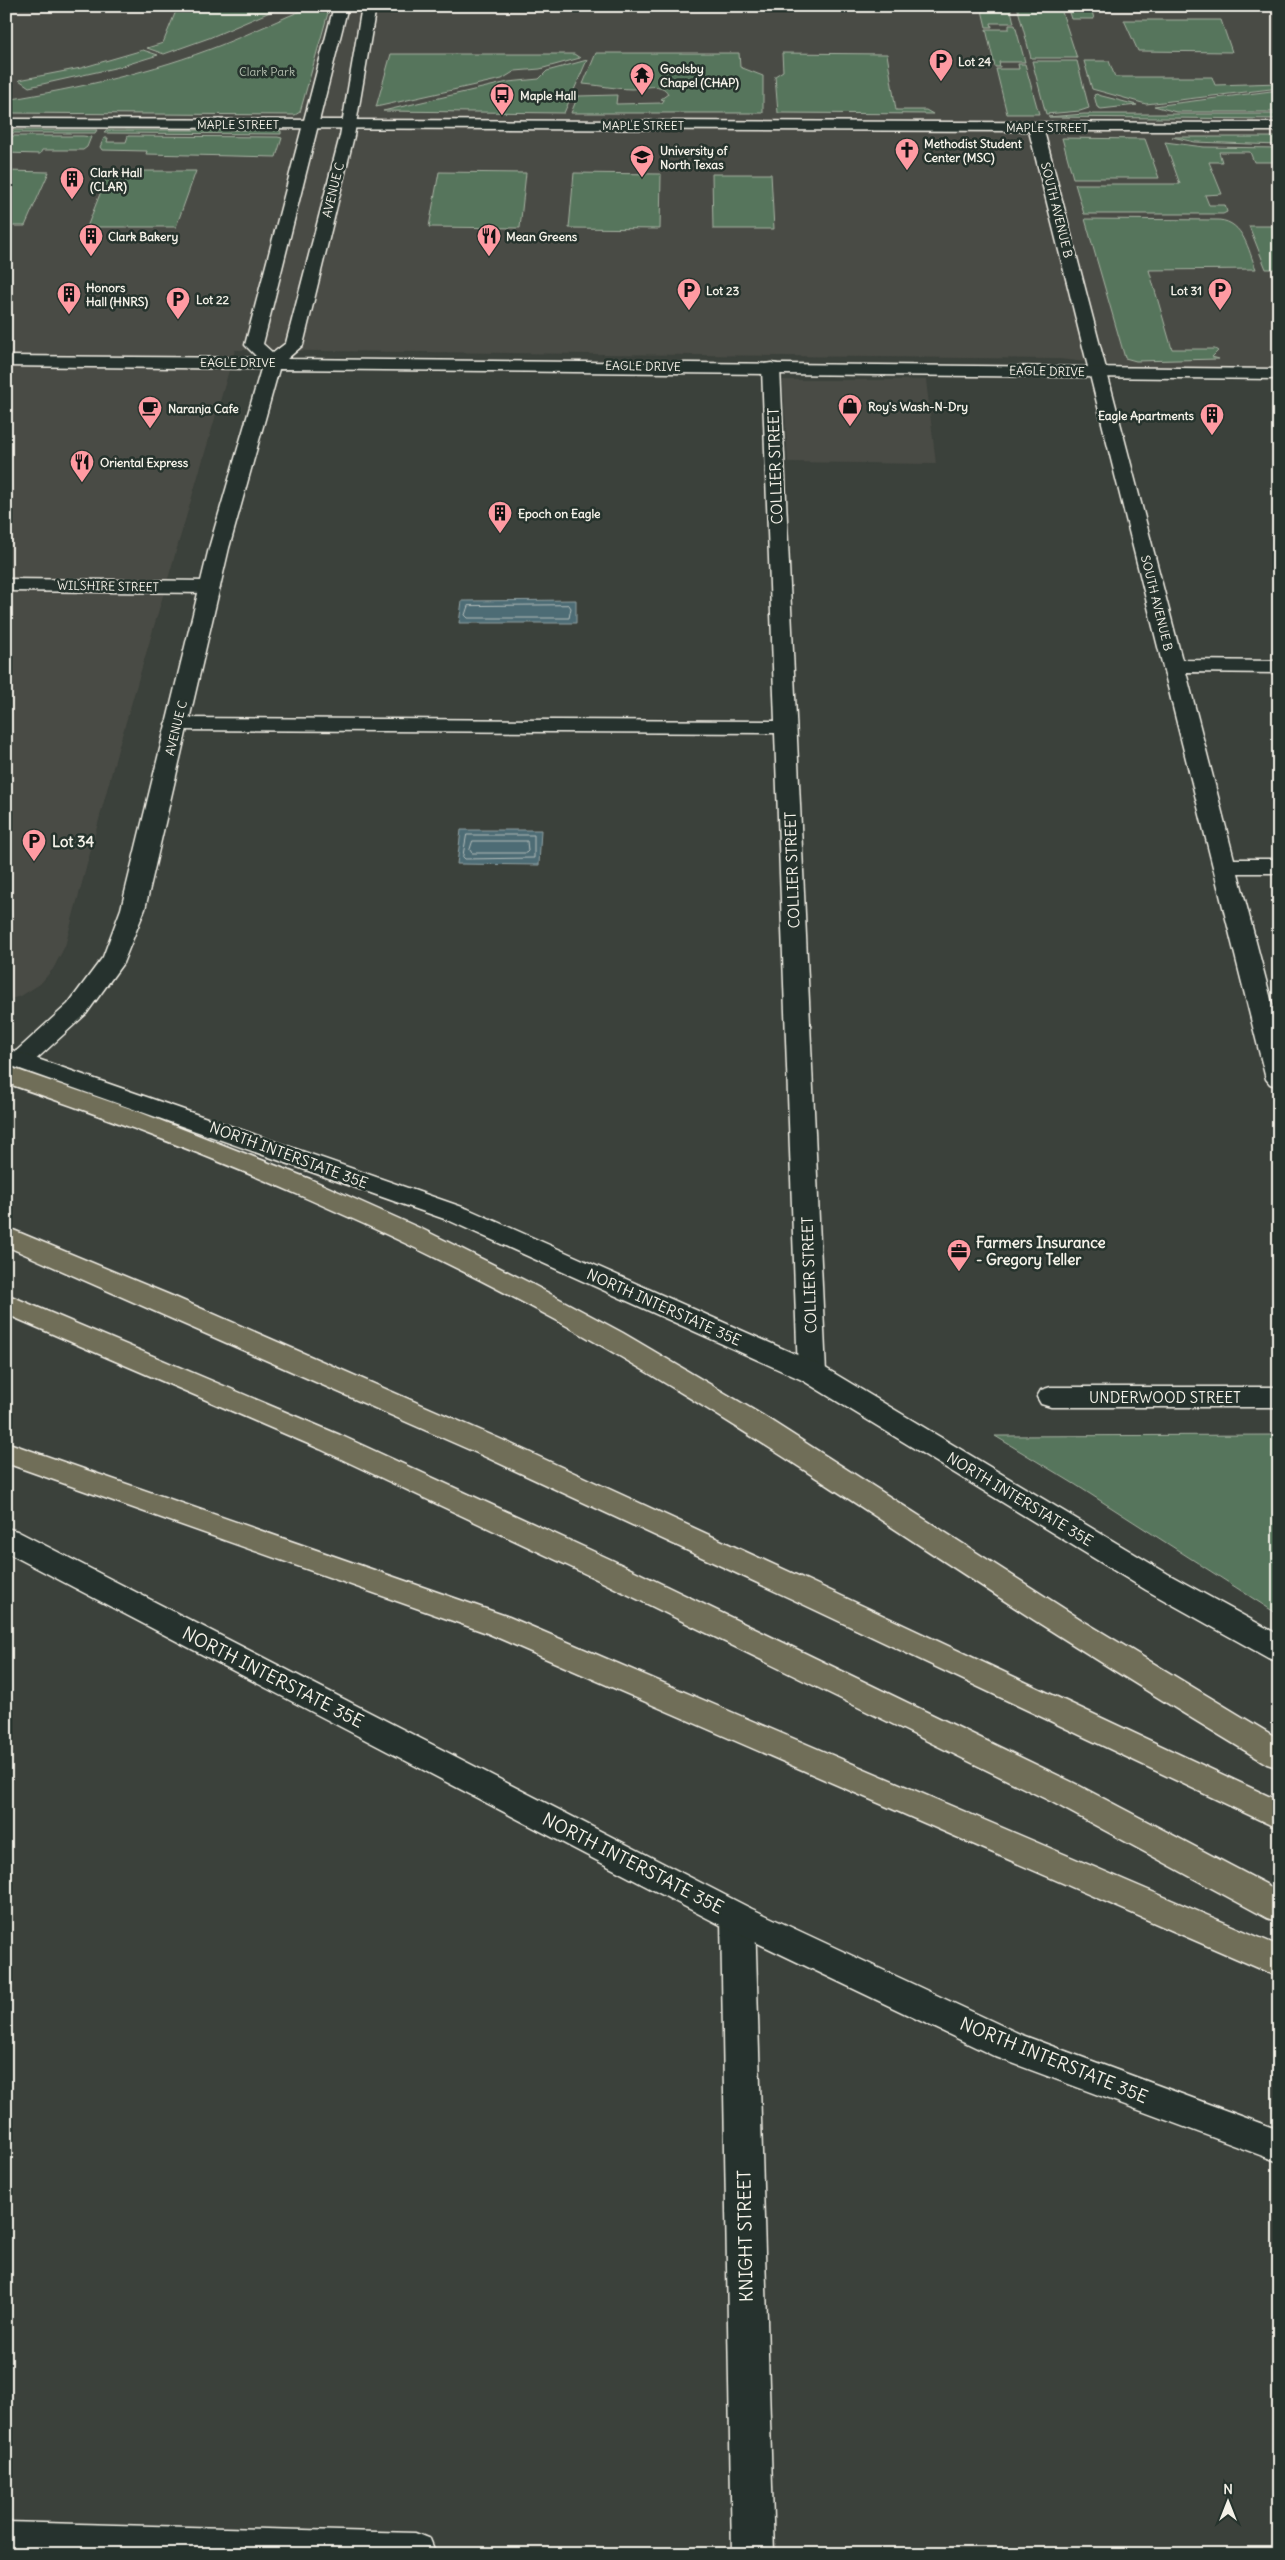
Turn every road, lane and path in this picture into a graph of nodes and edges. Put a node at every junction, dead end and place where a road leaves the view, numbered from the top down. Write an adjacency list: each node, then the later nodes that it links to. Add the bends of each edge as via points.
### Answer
1 (341, 6): 4 (street)
2 (369, 6): 5 (street, AVENUE C)
3 (6, 123): 4 (street, MAPLE STREET)
4 (310, 124): 5 (street, MAPLE STREET); 9 (street, via 254,345)
5 (349, 124): 6 (street, MAPLE STREET); 9 (street, AVENUE C, via 294,345)
6 (1036, 127): 7 (street, MAPLE STREET); 11 (street, SOUTH AVENUE B)
7 (1279, 128)
8 (6, 361): 9 (street, EAGLE DRIVE)
9 (272, 362): 10 (street, EAGLE DRIVE); 14 (street, AVENUE C)
10 (770, 368): 11 (street, EAGLE DRIVE); 18 (street, COLLIER STREET)
11 (1098, 371): 12 (street, EAGLE DRIVE); 15 (street, SOUTH AVENUE B)
12 (1279, 374)
13 (6, 585): 14 (street, WILSHIRE STREET)
14 (210, 587): 17 (street, AVENUE C)
15 (1174, 666): 16 (street); 19 (street, SOUTH AVENUE B)
16 (1279, 667)
17 (176, 724): 18 (street); 21 (street, AVENUE C, via 133,909 115,958 77,1009)
18 (786, 727): 25 (street, COLLIER STREET)
19 (1225, 866): 20 (street); 22 (street, SOUTH AVENUE B)
20 (1279, 866)
21 (11, 1063): 25 (street, NORTH INTERSTATE 35E, via 459,1215); 31 (highway, via 68,1095 251,1164 351,1207 469,1263 571,1317 703,1393 1073,1629)
22 (1279, 1079)
23 (6, 1236): 32 (highway, via 158,1299 486,1444 832,1602)
24 (6, 1304): 33 (highway, via 330,1442 601,1568 1064,1793)
25 (812, 1373): 30 (street, NORTH INTERSTATE 35E, via 1157,1582)
26 (1051, 1397): 27 (street, UNDERWOOD STREET)
27 (1279, 1397)
28 (6, 1452): 35 (highway, via 498,1625)
29 (8, 1541): 34 (street, NORTH INTERSTATE 35E)
30 (1279, 1650)
31 (1279, 1755)
32 (1279, 1816)
33 (1279, 1908)
34 (738, 1918): 36 (street, NORTH INTERSTATE 35E, via 1009,2046); 39 (street, KNIGHT STREET)
35 (1279, 1962)
36 (1279, 2146)
37 (6, 2542): 38 (street)
38 (416, 2554)
39 (753, 2554)

